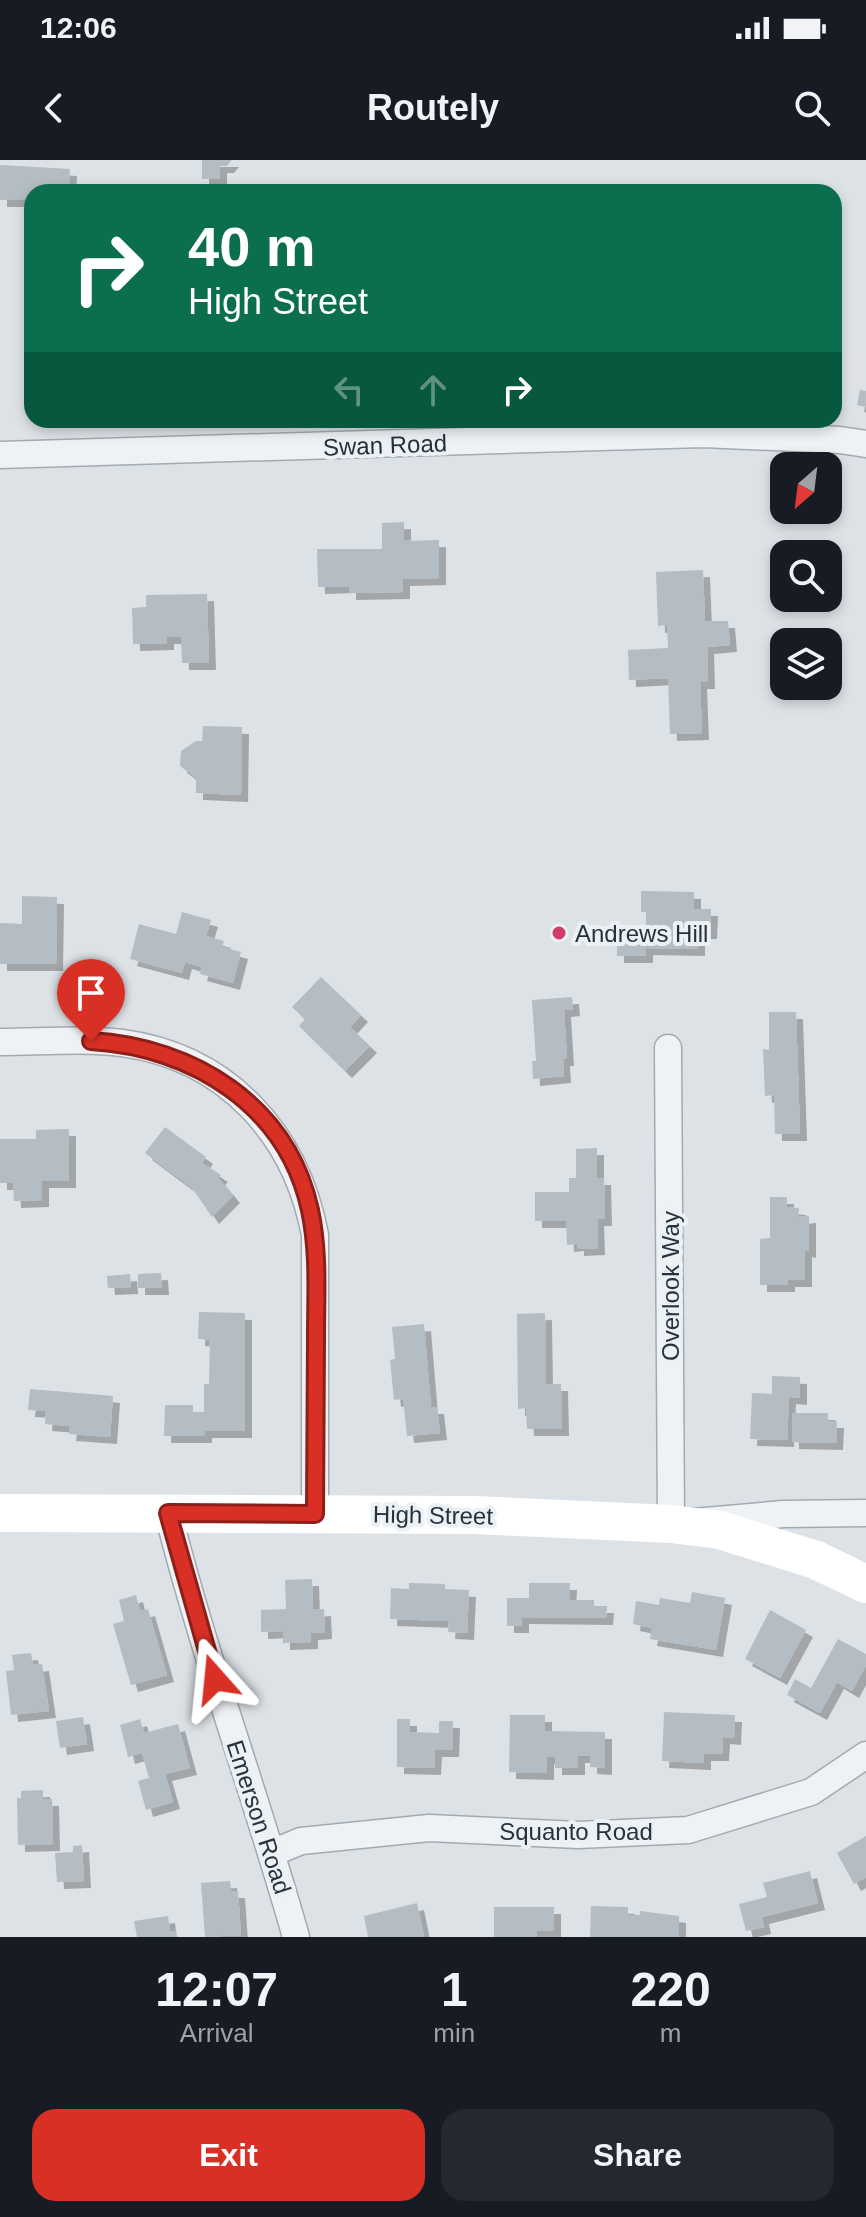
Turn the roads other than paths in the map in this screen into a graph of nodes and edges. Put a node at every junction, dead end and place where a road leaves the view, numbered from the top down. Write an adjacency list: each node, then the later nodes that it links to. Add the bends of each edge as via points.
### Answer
1 (866, 444): 2 (street, Swan Road, via 703,434)
2 (0, 455)
3 (0, 1042): 8 (street, via 121,1043 178,1058 229,1087 278,1140 300,1179 315,1235)
4 (668, 1048): 9 (street, Overlook Way)
5 (0, 1513): 6 (main road, High Street)
6 (168, 1513): 8 (main road, High Street); 12 (street, Emerson Road, via 200,1633)
7 (866, 1513): 9 (street, High Street)
8 (315, 1514): 9 (main road, High Street)
9 (671, 1524): 10 (main road, via 720,1530 816,1560)
10 (866, 1584)
11 (866, 1755): 12 (street, Squanto Road, via 811,1792 688,1830 578,1835 429,1828 301,1841)
12 (272, 1853): 13 (street, Emerson Road)
13 (296, 1937)

